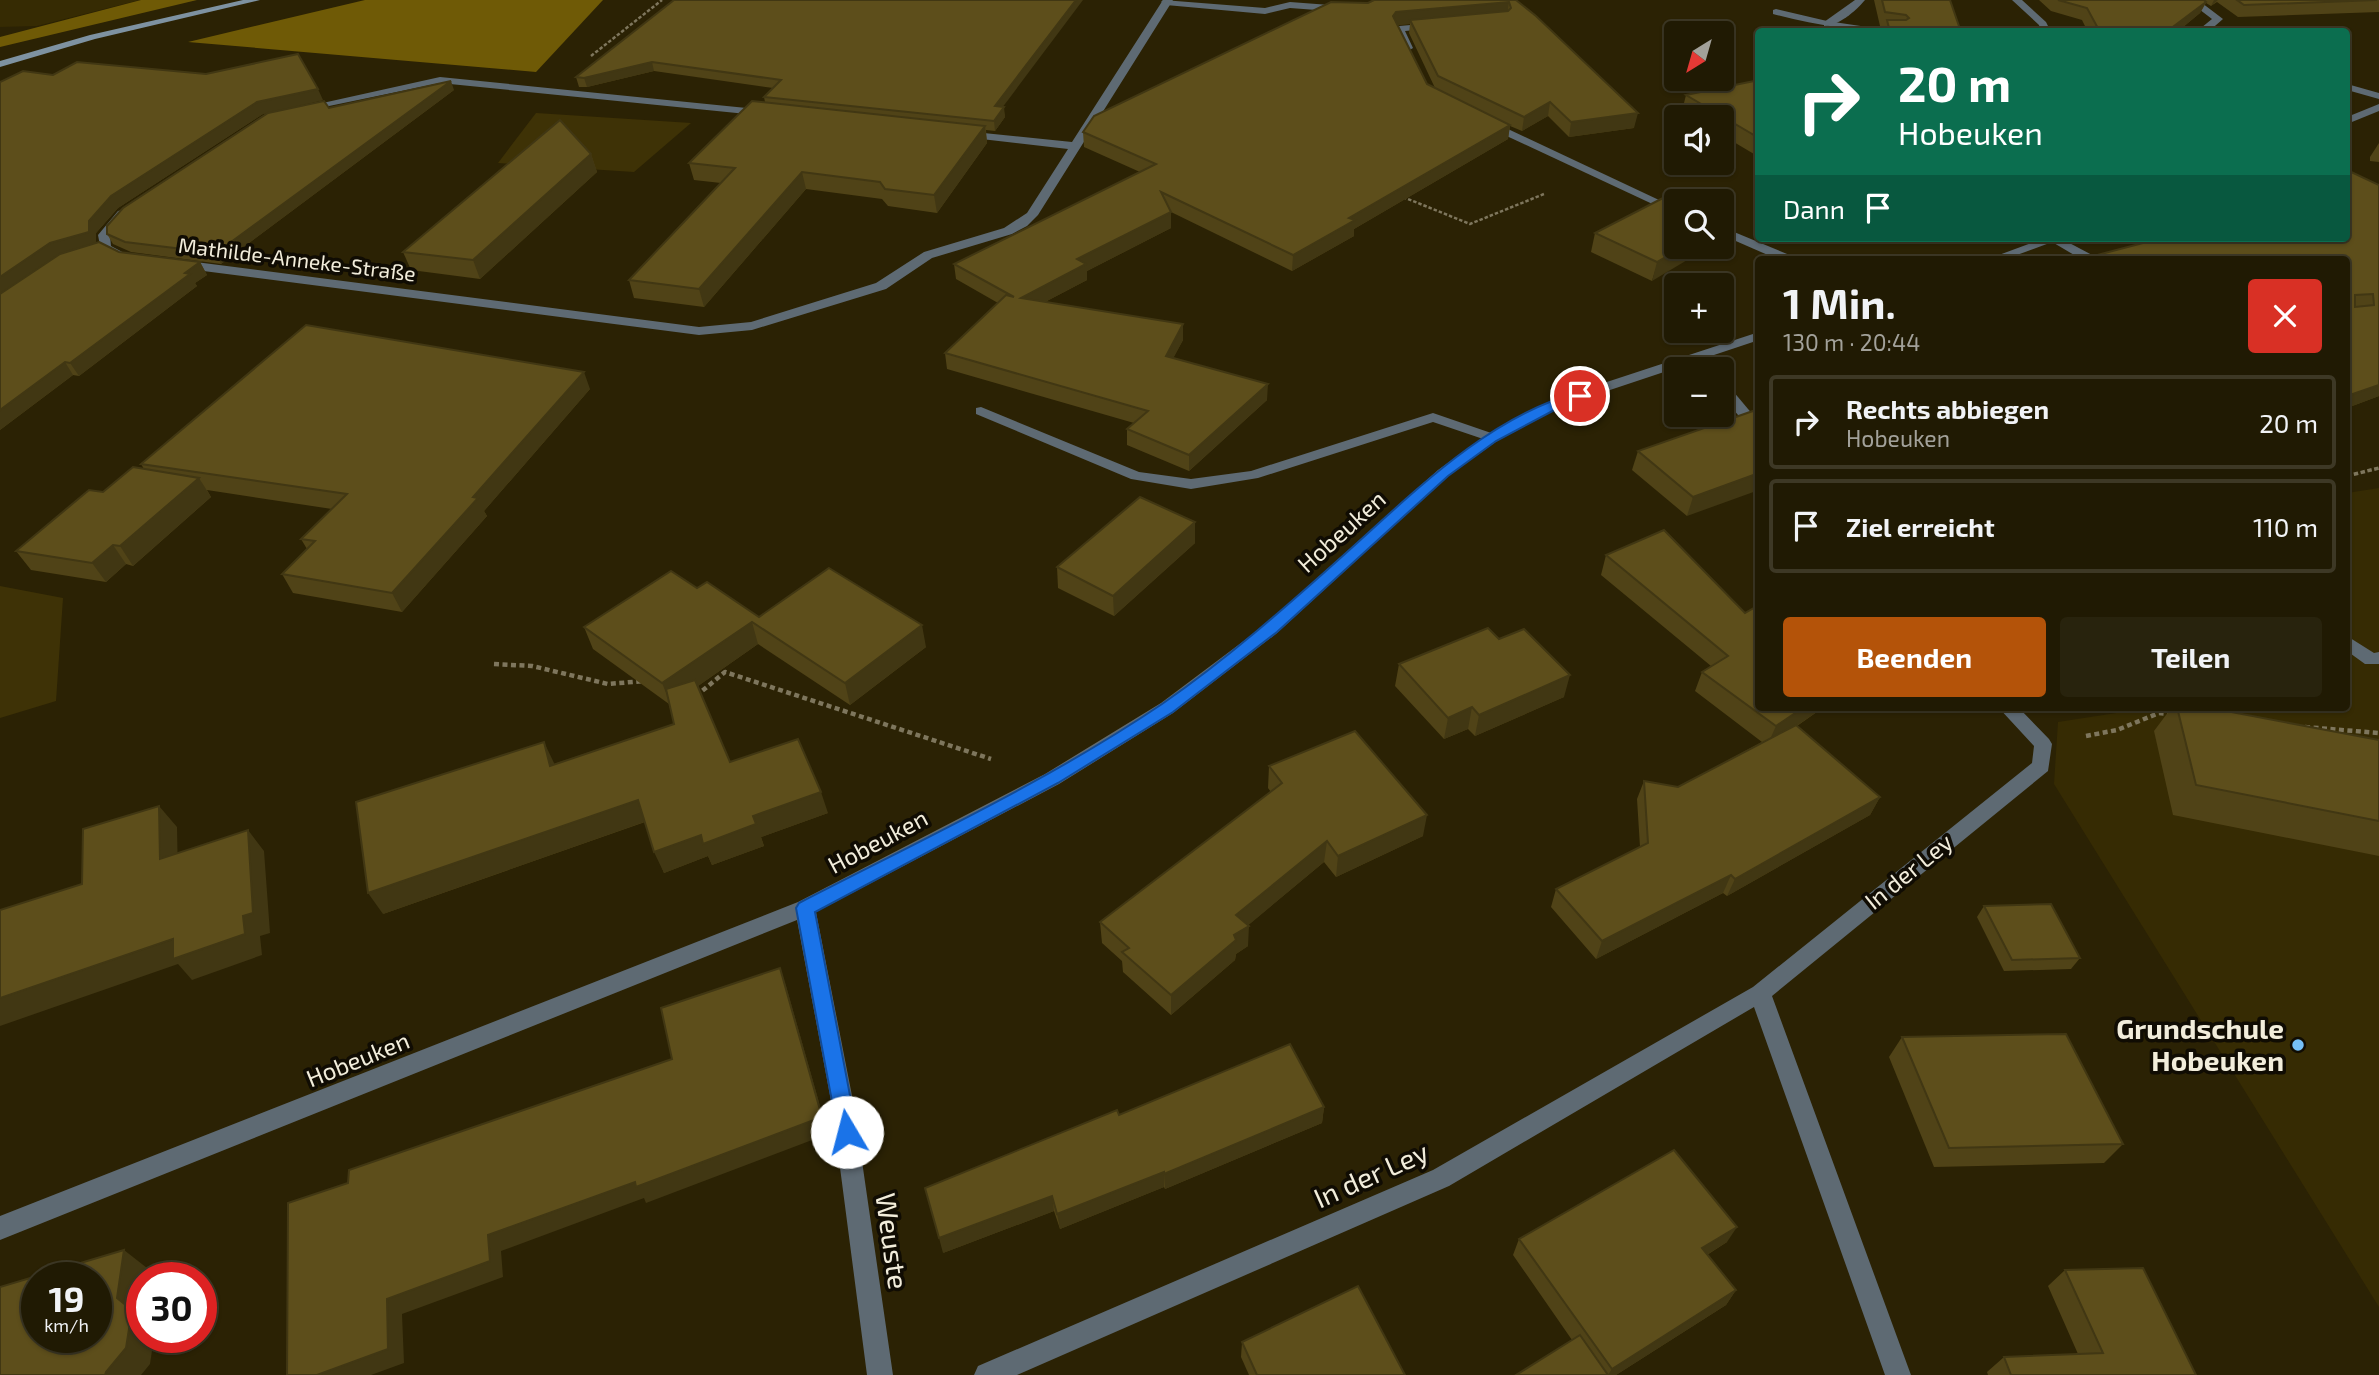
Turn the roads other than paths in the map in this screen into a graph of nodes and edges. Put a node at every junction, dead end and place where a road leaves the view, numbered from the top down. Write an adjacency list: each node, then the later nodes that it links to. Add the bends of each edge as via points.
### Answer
1 (255, 0): 14 (main road, via 93,37)
2 (1860, 0): 9 (street)
3 (2017, 0): 11 (street)
4 (2192, 0): 12 (street, via 2218,19)
5 (1167, 1): 6 (street, via 1265,10 1290,5); 23 (street, Mathilde-Anneke-Straße)
6 (1354, 10)
7 (1776, 12): 9 (street)
8 (1451, 24): 13 (street, via 1399,29)
9 (1827, 24): 10 (street)
10 (1862, 28)
11 (2044, 28)
12 (2206, 28)
13 (1414, 62)
14 (0, 64)
15 (2350, 89): 16 (street)
16 (2379, 96)
17 (2379, 107): 21 (street)
18 (299, 109): 19 (street, via 440,80)
19 (779, 114)
20 (1480, 119): 25 (street)
21 (2350, 120)
22 (952, 132): 23 (street)
23 (1075, 146): 33 (street, Mathilde-Anneke-Straße, via 1032,215 1008,231 928,255 881,286 729,330 699,331)
24 (134, 206): 32 (street, via 111,224 99,249)
25 (1664, 207)
26 (1734, 236): 29 (street)
27 (2046, 242): 30 (street)
28 (2060, 242): 31 (street)
29 (1781, 256)
30 (2003, 256)
31 (2085, 256)
32 (140, 259)
33 (165, 262)
34 (1755, 338): 35 (street, Hobeuken)
35 (1714, 357)
36 (1664, 373): 40 (street, Hobeuken, via 1557,403)
37 (1734, 401): 39 (street)
38 (981, 411): 40 (street, via 1136,476 1191,484 1253,475 1433,417)
39 (1755, 426)
40 (1492, 438): 44 (street, Hobeuken, via 1443,473 1261,637 1167,708 1052,779)
41 (2350, 644): 42 (street, via 2371,660)
42 (2379, 658)
43 (2011, 711): 45 (street, In der Ley, via 2043,744 2041,766)
44 (805, 908): 46 (street, Hobeuken); 47 (street, Weuste, via 843,1105)
45 (1760, 993): 48 (street, In der Ley, via 1441,1178); 49 (street)
46 (0, 1228)
47 (880, 1375)
48 (987, 1375)
49 (1898, 1375)

